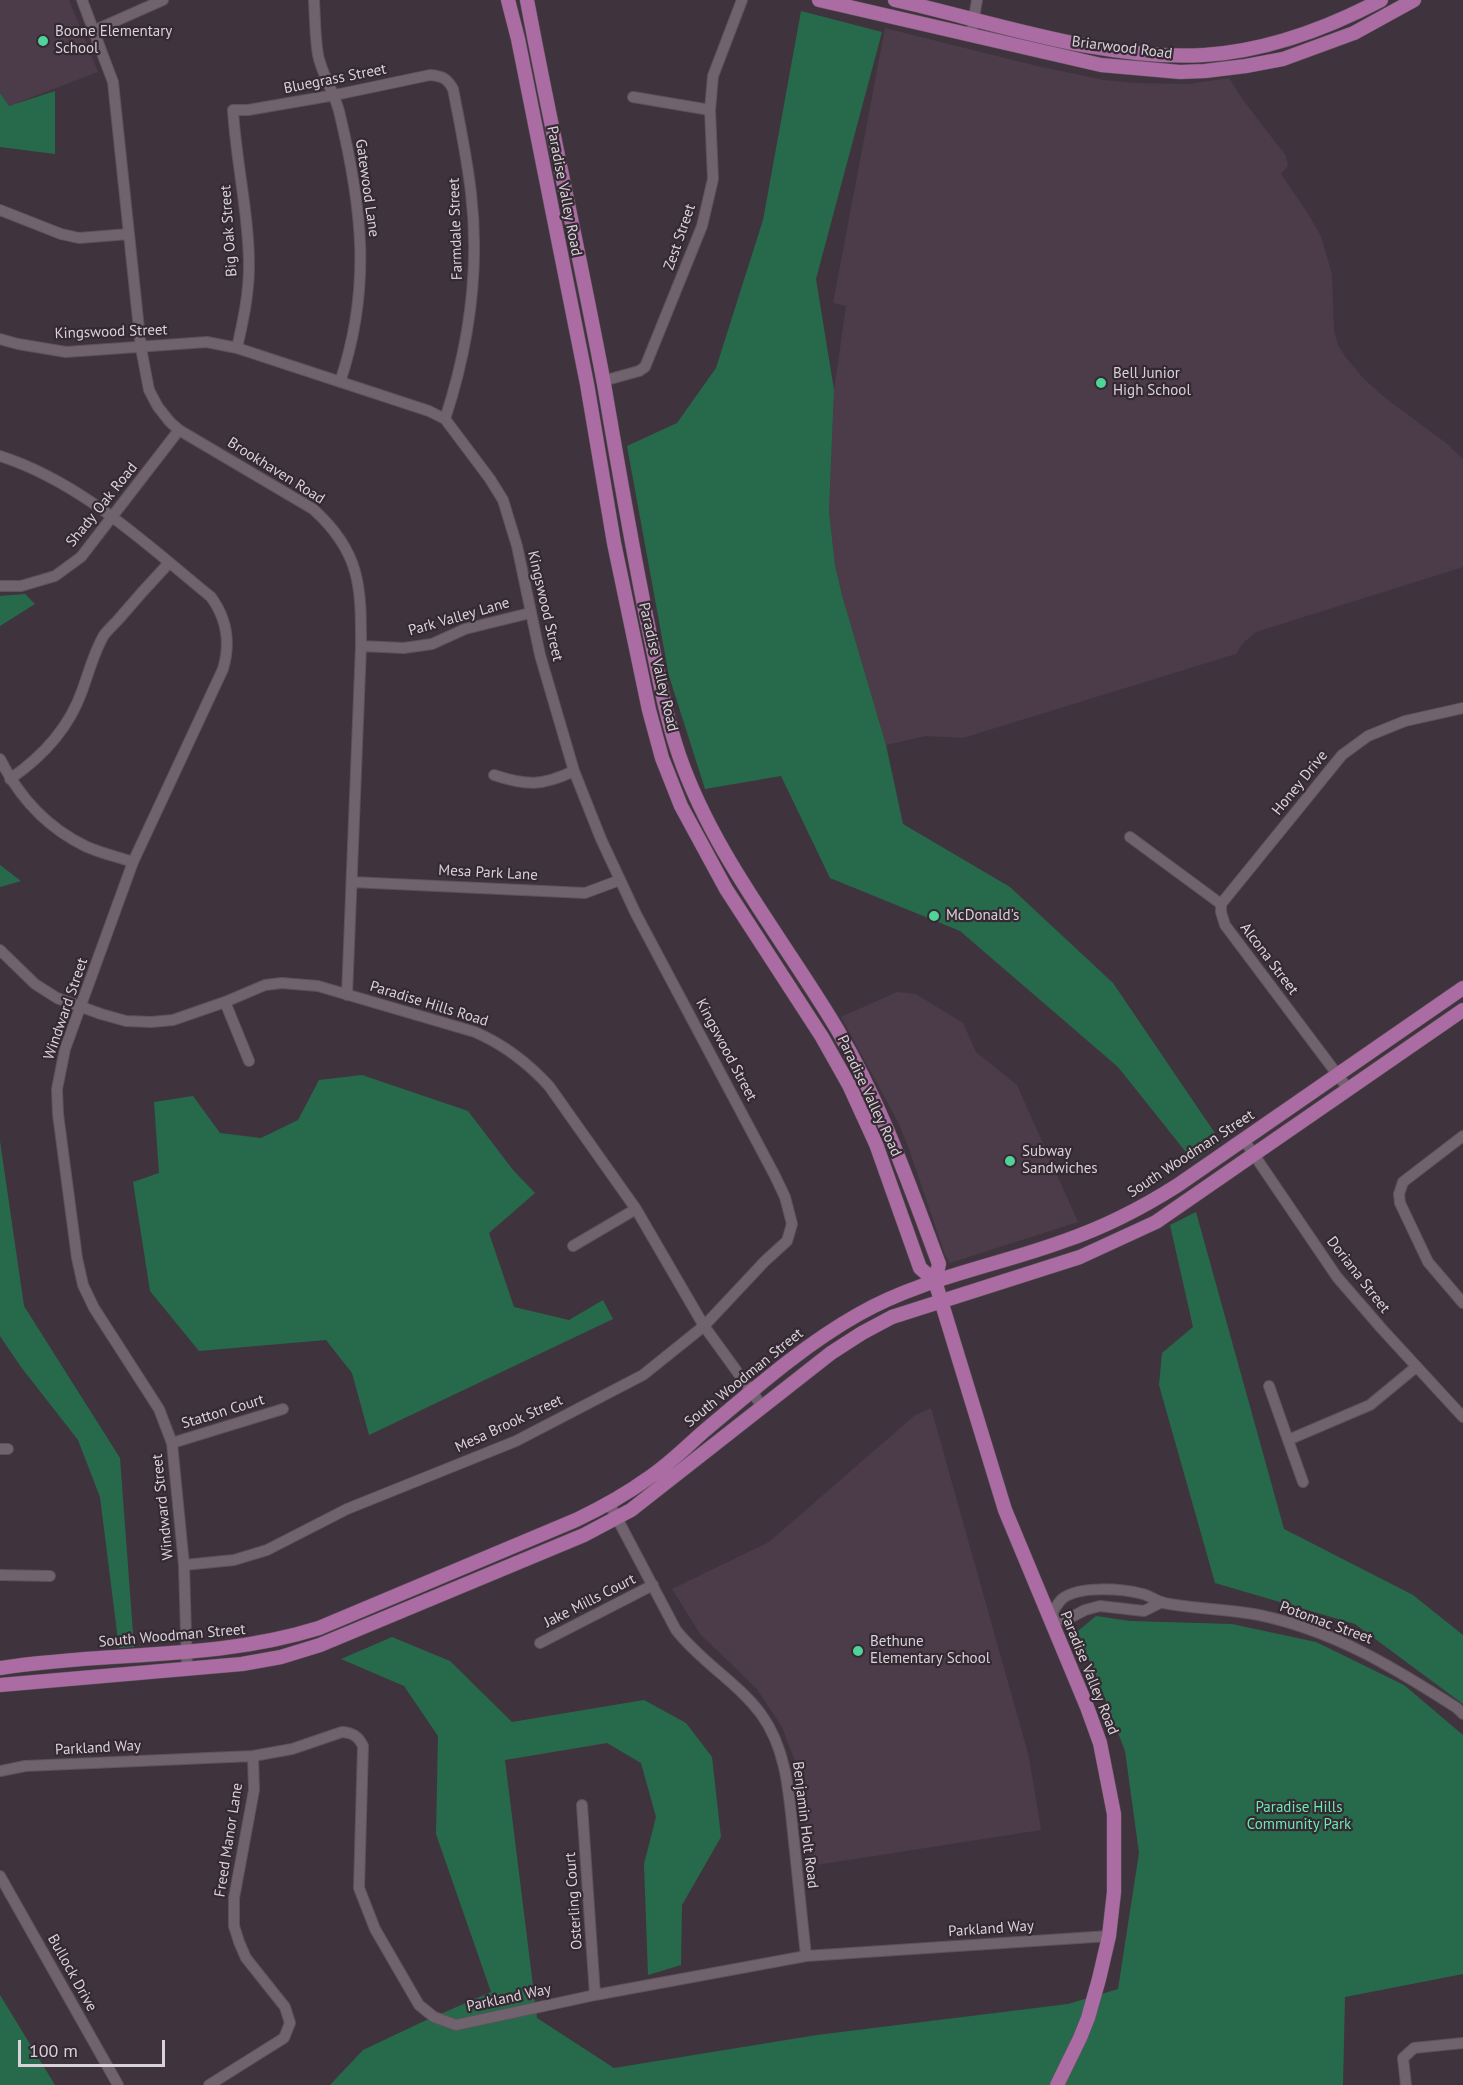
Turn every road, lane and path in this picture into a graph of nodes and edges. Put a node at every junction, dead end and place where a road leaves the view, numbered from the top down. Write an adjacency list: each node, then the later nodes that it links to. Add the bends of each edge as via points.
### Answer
1 (82, 0): 13 (street, Brookhaven Road)
2 (163, 0): 13 (street)
3 (314, 0): 18 (street, Gatewood Lane, via 318,57)
4 (508, 0): 62 (main road, Paradise Valley Road, via 587,384 616,554 662,758 681,806 720,878 849,1085 876,1144 920,1268)
5 (527, 0): 27 (main road, Paradise Valley Road)
6 (742, 0): 21 (street, Zest Street, via 713,76)
7 (819, 0): 14 (main road, Briarwood Road)
8 (895, 0): 12 (main road, Briarwood Road)
9 (977, 0): 12 (street)
10 (1381, 0): 15 (main road, Briarwood Road, via 1348,18 1278,43)
11 (1414, 0): 16 (main road, Briarwood Road, via 1354,33 1283,59)
12 (974, 19): 14 (street); 15 (main road, Briarwood Road, via 1104,49 1204,55)
13 (93, 31): 23 (street, Brookhaven Road, via 113,82)
14 (971, 35): 16 (main road, Briarwood Road, via 1101,65)
15 (1248, 49): 16 (main road, via 1238,60 1208,64)
16 (1205, 71)
17 (441, 76): 18 (street, Bluegrass Street); 29 (street, Farmdale Street, via 453,89 468,167 474,241 467,338)
18 (335, 95): 20 (street, Bluegrass Street); 28 (street, Gatewood Lane, via 347,144 360,238 360,298 351,350)
19 (633, 97): 21 (street)
20 (233, 110): 26 (street, Big Oak Street, via 249,266 247,306)
21 (710, 110): 27 (street, Zest Street, via 713,178 702,226 645,367)
22 (0, 210): 23 (street, via 80,238)
23 (129, 234): 25 (street, Brookhaven Road)
24 (0, 339): 25 (street, Kingswood Street, via 66,352)
25 (141, 348): 26 (street, Kingswood Street, via 207,342); 30 (street, Brookhaven Road, via 149,390)
26 (237, 348): 28 (street, Kingswood Street)
27 (603, 381): 62 (main road, Paradise Valley Road, via 630,540 678,753 696,799 740,880 837,1028 864,1078 892,1137 939,1264)
28 (340, 382): 29 (street, Kingswood Street)
29 (445, 419): 35 (street, Kingswood Street, via 503,500)
30 (179, 430): 32 (street, Shady Oak Road); 36 (street, Brookhaven Road, via 313,509 329,525 348,553 356,576 361,600)
31 (0, 456): 32 (street, Windward Street, via 28,465)
32 (112, 518): 33 (street, Windward Street); 34 (street, Shady Oak Road, via 81,557 55,576 21,586)
33 (170, 563): 41 (street, via 103,637 81,693 52,743); 43 (street, Windward Street, via 216,604 224,621 228,647 223,669)
34 (0, 586)
35 (530, 613): 36 (street, Park Valley Lane, via 465,629 432,644 404,648); 39 (street, Kingswood Street)
36 (361, 646): 45 (street, Brookhaven Road)
37 (1463, 708): 46 (street, Honey Drive, via 1405,720 1368,736 1342,755)
38 (0, 759): 41 (street)
39 (574, 771): 40 (street, via 537,783 518,783); 44 (street, Kingswood Street)
40 (494, 775)
41 (10, 779): 43 (street, via 32,808 54,828 86,846)
42 (1130, 837): 46 (street)
43 (133, 862): 51 (street, Windward Street)
44 (620, 880): 45 (street, Mesa Park Lane, via 585,893); 60 (street, Kingswood Street, via 774,1173)
45 (352, 882): 49 (street, Brookhaven Road)
46 (1221, 904): 54 (street, Alcona Street, via 1225,925)
47 (0, 950): 51 (street, Paradise Hills Road, via 35,984)
48 (1463, 988): 54 (main road, South Woodman Street)
49 (347, 995): 50 (street, Paradise Hills Road, via 318,986 282,983 265,985); 59 (street, Paradise Hills Road, via 498,1042 549,1086)
50 (225, 1002): 51 (street, Paradise Hills Road, via 184,1017 151,1022 114,1018); 53 (street)
51 (82, 1007): 73 (street, Windward Street, via 62,1063 57,1101 79,1271 94,1308 159,1409)
52 (1463, 1011): 55 (main road)
53 (249, 1061)
54 (1337, 1074): 55 (street, Alcona Street); 57 (main road, South Woodman Street)
55 (1349, 1090): 58 (main road)
56 (1463, 1136): 64 (street, via 1403,1182 1399,1194 1428,1262)
57 (1244, 1140): 58 (street, Doriana Street); 62 (main road, South Woodman Street, via 1165,1194 1104,1226)
58 (1255, 1154): 63 (main road, via 1156,1222 1116,1242); 66 (street, Doriana Street, via 1337,1277)
59 (636, 1209): 61 (street); 65 (street, Paradise Hills Road)
60 (792, 1224): 65 (street, Mesa Brook Street, via 783,1246)
61 (573, 1246)
62 (935, 1281): 63 (main road, Paradise Valley Road); 68 (main road, South Woodman Street, via 858,1314)
63 (941, 1300): 69 (main road, via 892,1317 862,1333); 82 (main road, Paradise Valley Road, via 1005,1510)
64 (1463, 1303)
65 (704, 1326): 68 (street, Paradise Hills Road); 77 (street, Mesa Brook Street, via 643,1374 516,1441 347,1509 267,1550 234,1560)
66 (1416, 1367): 71 (street, Doriana Street); 72 (street, via 1370,1405)
67 (1269, 1386): 72 (street)
68 (752, 1391): 69 (street, Paradise Hills Road); 75 (main road, South Woodman Street, via 649,1478)
69 (762, 1406): 76 (main road, via 656,1492)
70 (283, 1409): 73 (street, Statton Court)
71 (1463, 1417)
72 (1288, 1440): 74 (street)
73 (172, 1443): 77 (street, Windward Street)
74 (1303, 1482)
75 (609, 1503): 76 (street, Benjamin Holt Road); 84 (main road, South Woodman Street, via 319,1628 251,1646)
76 (617, 1518): 80 (street, Benjamin Holt Road); 86 (main road, via 320,1645 271,1659)
77 (184, 1565): 84 (street, Windward Street)
78 (0, 1575): 79 (street)
79 (50, 1576)
80 (653, 1585): 83 (street, Jake Mills Court); 94 (street, Benjamin Holt Road, via 690,1649 749,1700 777,1744 788,1786)
81 (1162, 1602): 82 (street, Potomac Street, via 1144,1611 1100,1606 1066,1620); 82 (street, Potomac Street, via 1145,1594 1107,1589 1063,1598); 88 (street, Potomac Street, via 1260,1615 1302,1627 1388,1664)
82 (1048, 1617): 93 (main road, Paradise Valley Road, via 1087,1707 1107,1775 1115,1851)
83 (540, 1643)
84 (186, 1653): 85 (main road, South Woodman Street); 86 (street, Windward Street)
85 (0, 1668)
86 (187, 1669): 87 (main road)
87 (0, 1685)
88 (1463, 1714)
89 (253, 1756): 90 (street, Parkland Way, via 25,1766); 95 (street, Parkland Way, via 292,1749 342,1732 359,1737 363,1746 358,1888 375,1929 419,2005 434,2018 456,2025); 98 (street, Freed Manor Lane, via 254,1790 234,1898 234,1926 242,1950 285,2007 290,2023 284,2038)
90 (0, 1771)
91 (582, 1805): 95 (street, Osterling Court)
92 (0, 1876): 97 (street, Bullock Drive)
93 (1109, 1936): 94 (street, Parkland Way); 99 (main road, Paradise Valley Road, via 1088,2018)
94 (806, 1956): 95 (street, Parkland Way)
95 (595, 1995)
96 (1463, 2043): 100 (street, via 1414,2048 1403,2058)
97 (118, 2085)
98 (209, 2085)
99 (1057, 2085)
100 (1406, 2085)

